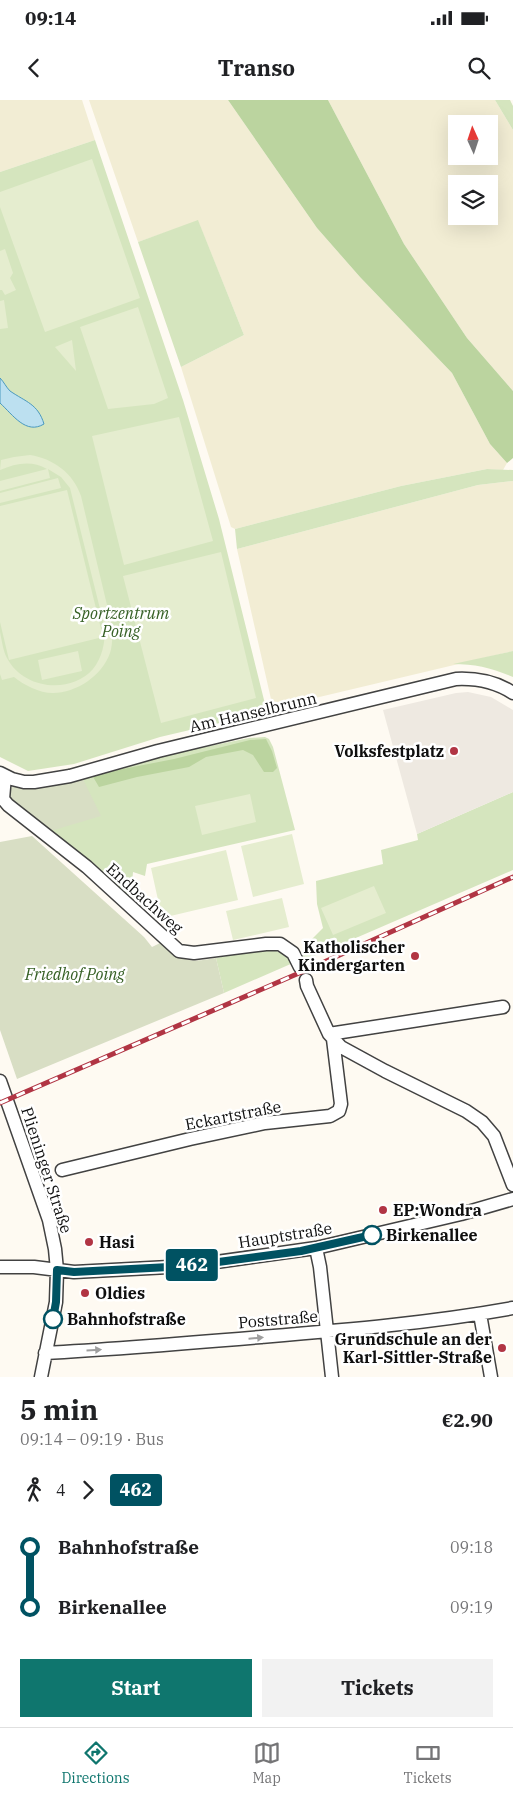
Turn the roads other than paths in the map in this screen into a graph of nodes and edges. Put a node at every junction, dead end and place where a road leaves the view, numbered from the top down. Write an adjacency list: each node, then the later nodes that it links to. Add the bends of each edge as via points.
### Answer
1 (513, 693): 2 (street, Am Hanselbrunn, via 489,682 456,679 158,751 70,776 29,782)
2 (2, 775): 3 (street, Endbachweg, via 3,799 8,805 86,868 179,951 194,954 280,944 293,953)
3 (300, 967)
4 (306, 980): 6 (street)
5 (503, 1007): 6 (street)
6 (331, 1036): 8 (street, Eckartstraße, via 341,1104 339,1111 330,1116 265,1123); 9 (street, via 341,1047 482,1122 494,1136)
7 (0, 1081): 13 (street, Plieninger Straße, via 49,1220)
8 (62, 1170)
9 (513, 1185)
10 (513, 1199): 11 (street, Hauptstraße)
11 (316, 1248): 13 (street, Hauptstraße, via 188,1266 74,1272); 16 (street)
12 (0, 1267): 13 (street)
13 (57, 1270): 17 (street, Plieninger Straße, via 56,1302)
14 (513, 1308): 15 (street, Poststraße)
15 (480, 1314): 16 (street, Poststraße); 20 (street)
16 (328, 1332): 17 (street, Poststraße, one-way to 16); 19 (street)
17 (46, 1353): 18 (street, Plieninger Straße)
18 (41, 1377)
19 (332, 1377)
20 (491, 1377)

